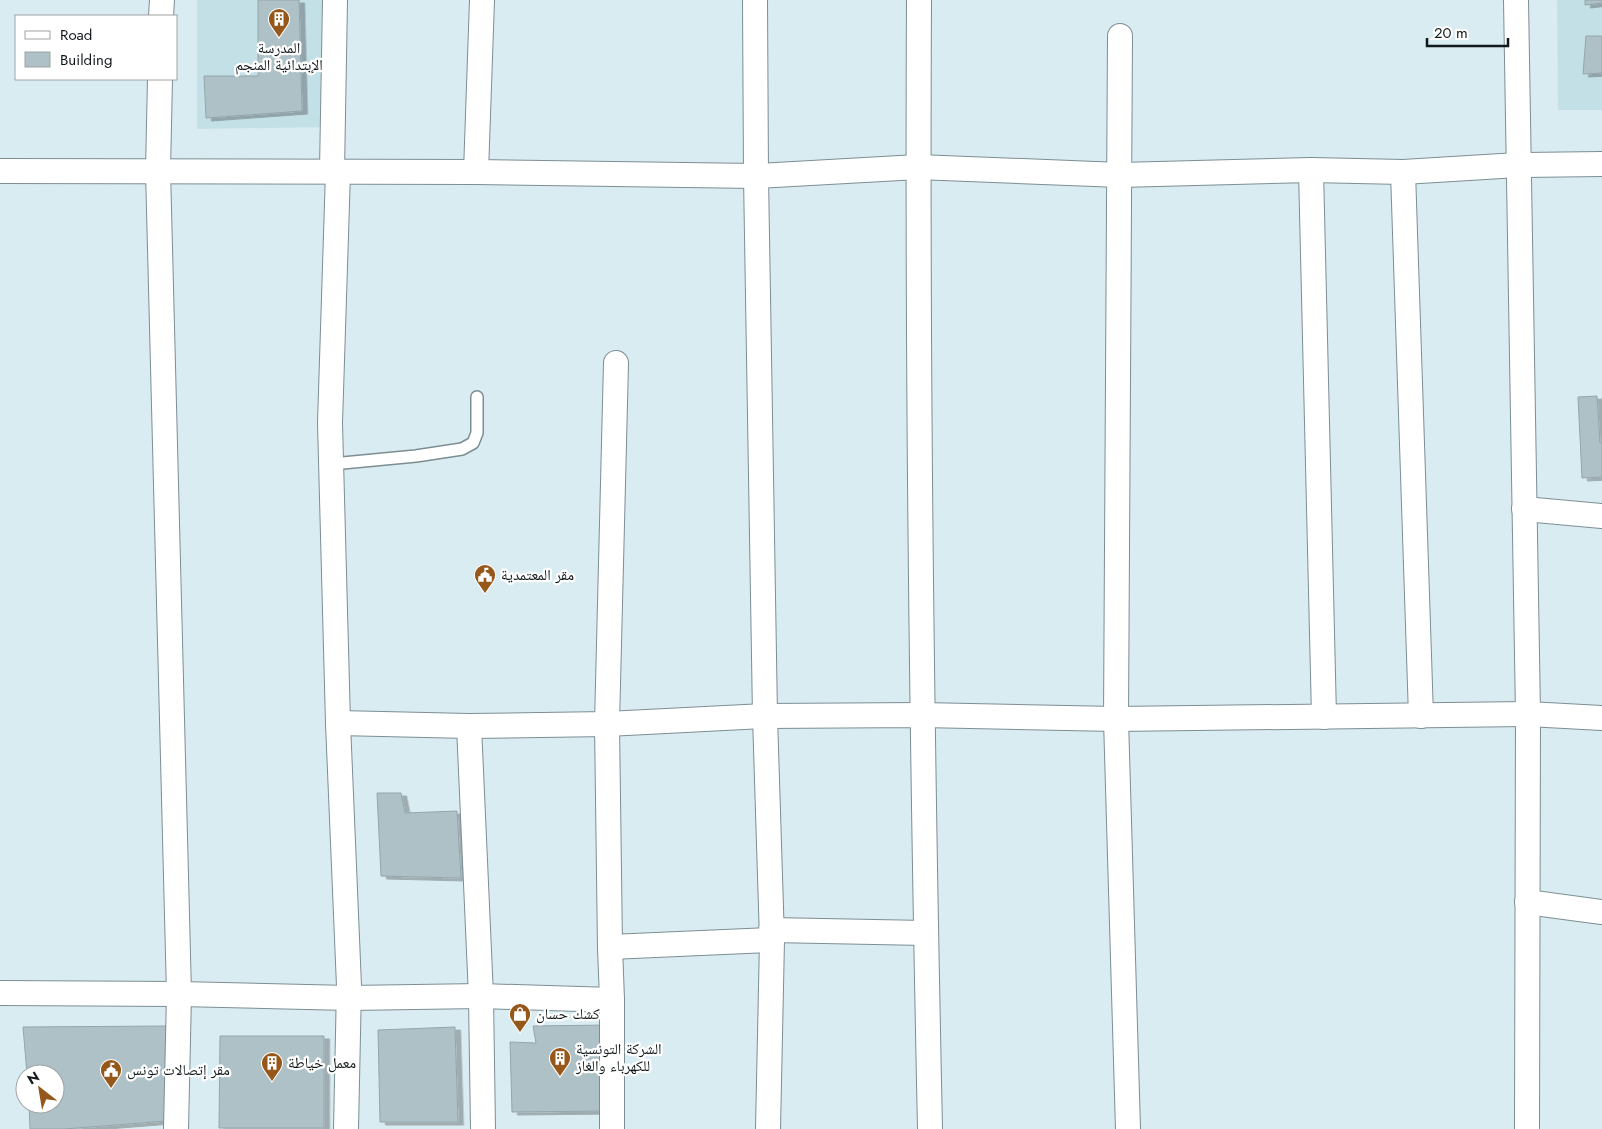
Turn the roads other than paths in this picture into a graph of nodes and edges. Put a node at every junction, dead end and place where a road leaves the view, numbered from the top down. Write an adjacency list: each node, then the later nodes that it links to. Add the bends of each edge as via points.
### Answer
1 (162, 0): 7 (street)
2 (335, 0): 16 (street)
3 (482, 0): 17 (street)
4 (756, 0): 20 (street)
5 (919, 0): 12 (street)
6 (1516, 0): 11 (street)
7 (161, 15)
8 (1120, 36): 19 (street)
9 (160, 80): 13 (street)
10 (1602, 164): 11 (street)
11 (1518, 165): 18 (street); 24 (street)
12 (918, 167): 19 (street); 20 (street); 26 (street)
13 (158, 170): 15 (street); 16 (street); 42 (street)
14 (1311, 170): 18 (street); 19 (street); 30 (street)
15 (0, 171)
16 (335, 172): 17 (street); 23 (street)
17 (476, 172): 20 (street)
18 (1403, 172): 29 (street)
19 (1120, 175): 32 (street)
20 (756, 176): 28 (street)
21 (616, 363): 34 (street)
22 (477, 397): 23 (lane, via 477,433 473,443 462,449)
23 (332, 464): 33 (street)
24 (1524, 509): 25 (street); 27 (street)
25 (1602, 516)
26 (922, 714): 28 (street); 32 (street); 38 (street)
27 (1528, 714): 29 (street); 31 (street); 36 (street)
28 (765, 716): 34 (street); 39 (street)
29 (1421, 716): 30 (street)
30 (1324, 717): 32 (street)
31 (1602, 718)
32 (1116, 719): 52 (street)
33 (338, 723): 35 (street); 44 (street)
34 (607, 724): 35 (street); 40 (street)
35 (469, 726): 43 (street)
36 (1527, 902): 37 (street); 53 (street)
37 (1602, 912)
38 (926, 933): 39 (street); 51 (street)
39 (772, 935): 40 (street); 50 (street)
40 (610, 947): 45 (street)
41 (0, 992): 42 (street)
42 (178, 994): 44 (street); 46 (street)
43 (481, 996): 44 (street); 45 (street); 48 (street)
44 (349, 998): 47 (street)
45 (612, 1000): 49 (street)
46 (176, 1129)
47 (346, 1129)
48 (483, 1129)
49 (612, 1129)
50 (768, 1129)
51 (930, 1129)
52 (1128, 1129)
53 (1527, 1129)

